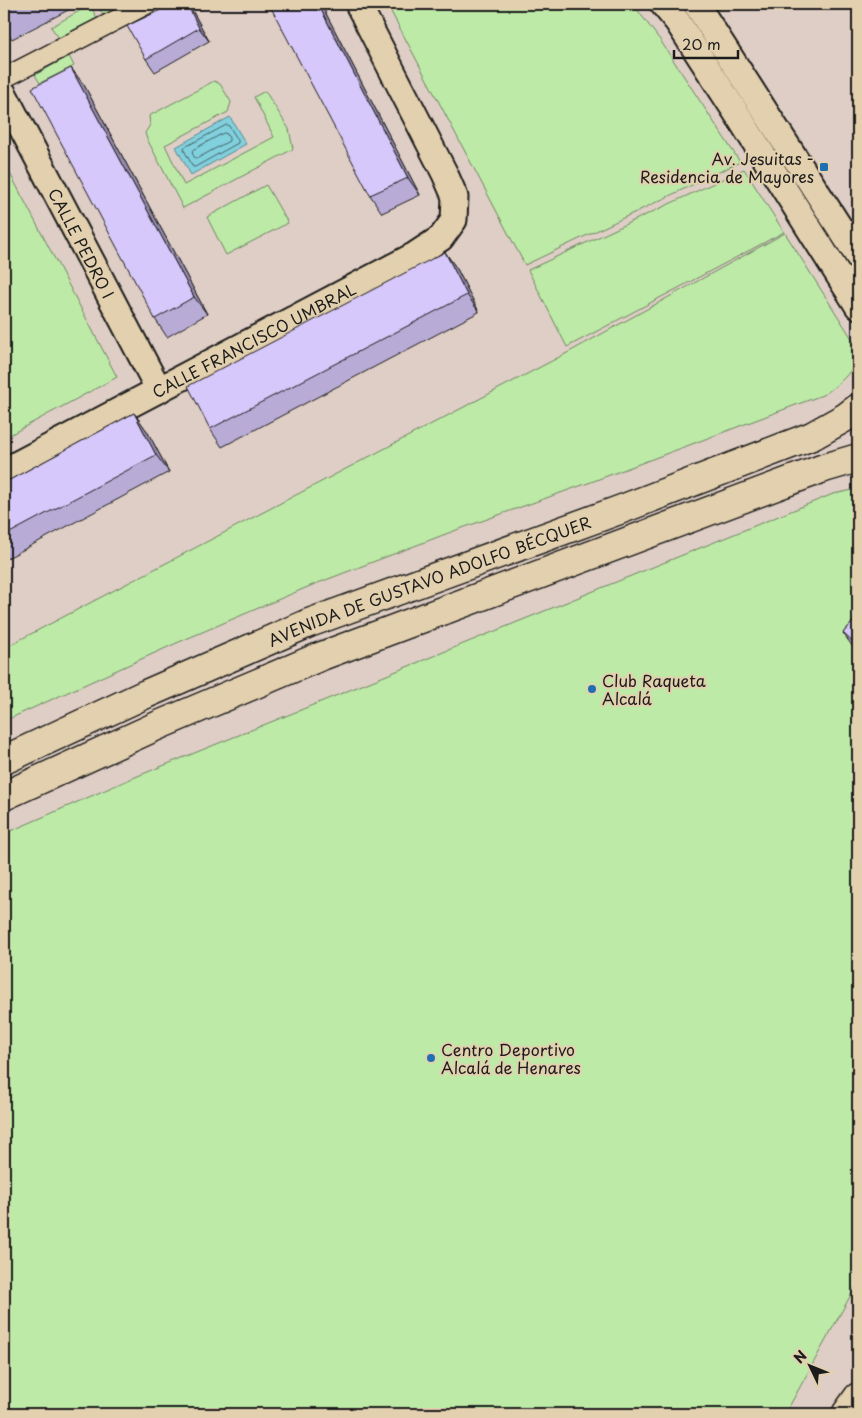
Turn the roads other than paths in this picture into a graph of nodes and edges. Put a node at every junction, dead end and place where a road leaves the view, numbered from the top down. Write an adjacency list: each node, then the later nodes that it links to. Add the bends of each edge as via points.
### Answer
1 (147, 4): 5 (street)
2 (358, 4): 9 (street, CALLE FRANCISCO UMBRAL, via 445,174 455,197 454,220 440,238 415,255)
3 (663, 4): 8 (street, via 734,109)
4 (696, 4): 7 (street)
5 (4, 78)
6 (4, 94): 9 (street, CALLE PEDRO I)
7 (858, 256)
8 (858, 306)
9 (159, 390): 12 (street, CALLE FRANCISCO UMBRAL)
10 (858, 408): 13 (main road, AVENIDA DE GUSTAVO ADOLFO BÉCQUER, via 812,436 310,623)
11 (858, 458): 14 (main road, AVENIDA DE GUSTAVO ADOLFO BÉCQUER, via 319,657)
12 (4, 471)
13 (4, 760)
14 (4, 796)
15 (858, 1397): 16 (main road)
16 (846, 1414)

